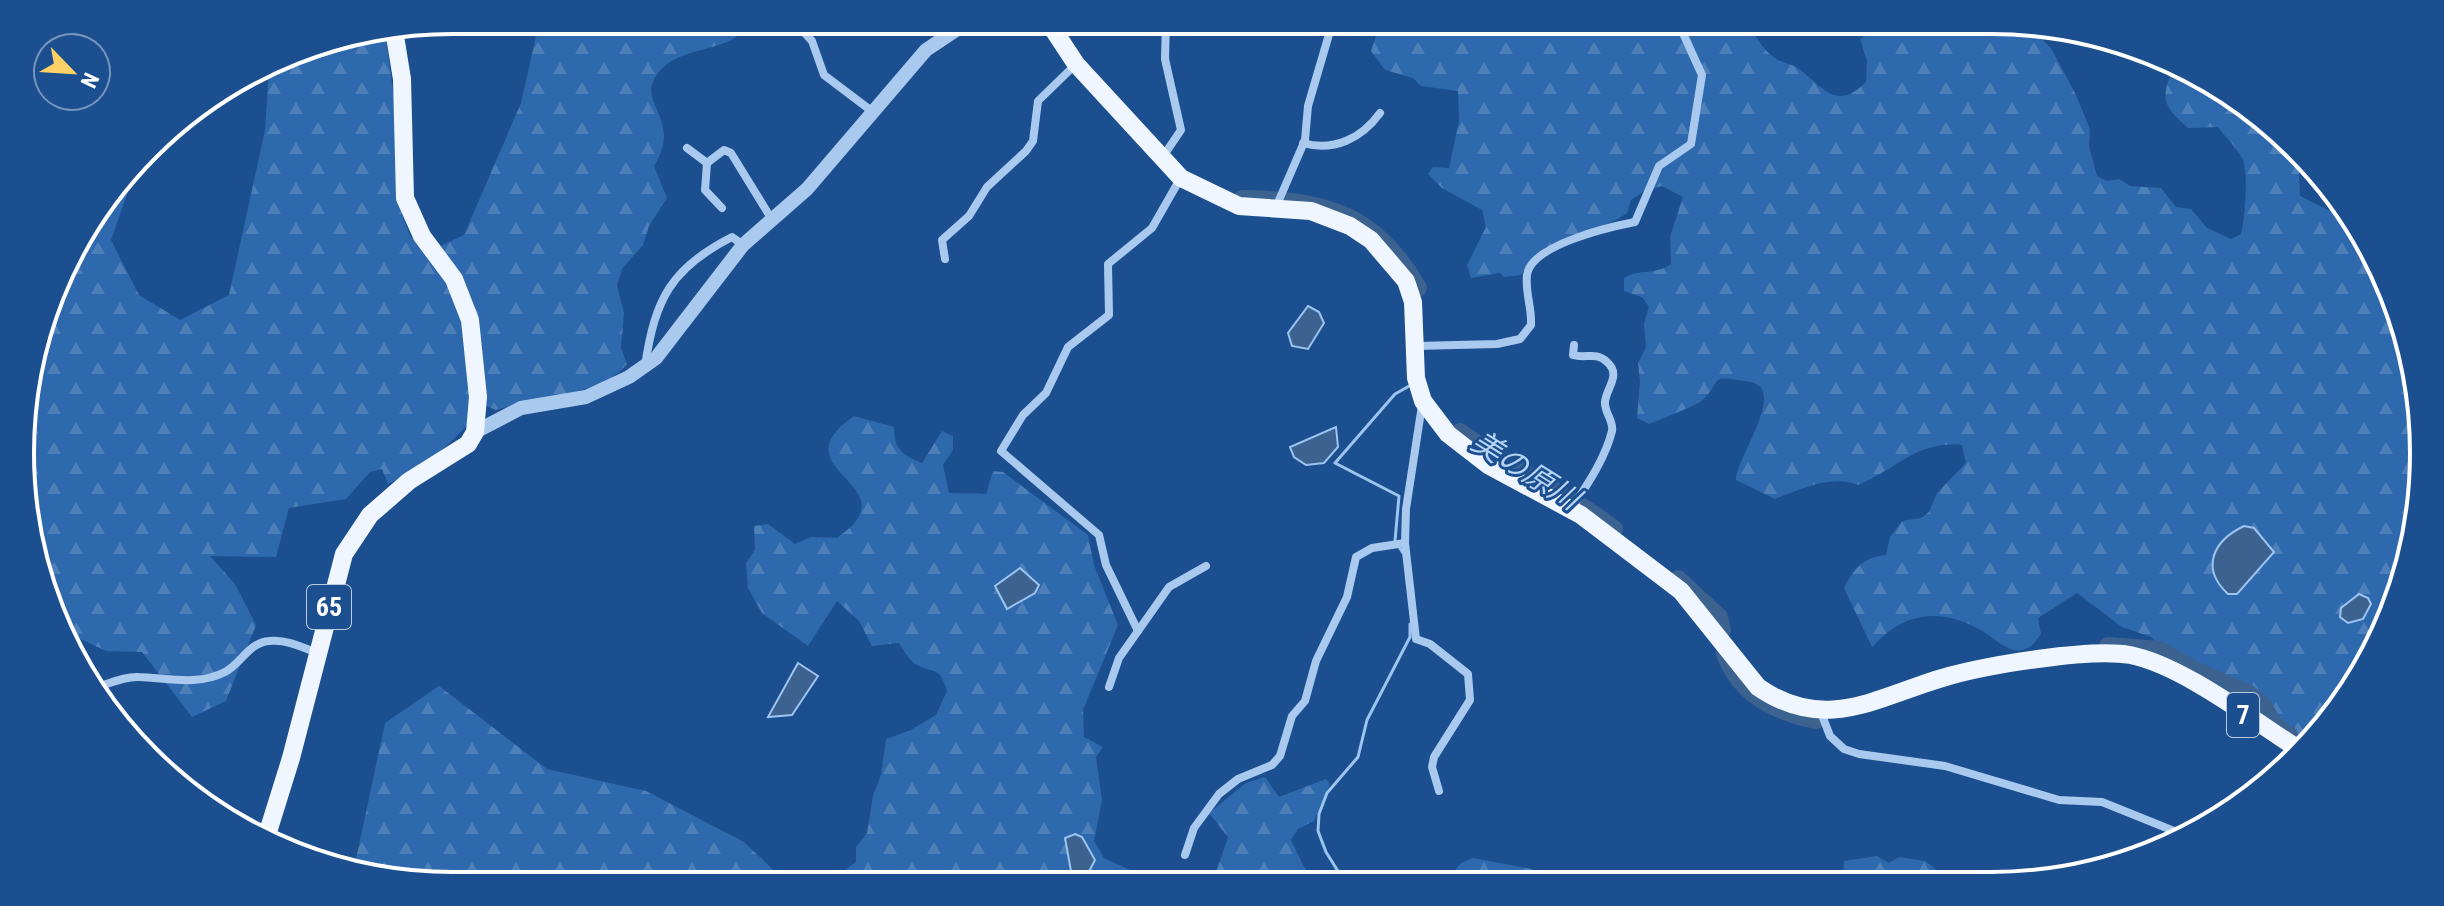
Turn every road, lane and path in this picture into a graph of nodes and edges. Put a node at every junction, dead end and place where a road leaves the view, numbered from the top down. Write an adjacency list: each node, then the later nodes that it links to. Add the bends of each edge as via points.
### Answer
1 (806, 34): 9 (street, via 824,75)
2 (950, 34): 9 (street, via 926,50)
3 (1056, 34): 8 (main road)
4 (1166, 34): 13 (street, via 1165,59 1181,130)
5 (1329, 34): 11 (street)
6 (1683, 34): 22 (street, via 1702,75 1691,144 1659,166 1635,222 1584,234 1530,266 1531,325 1520,339)
7 (395, 38): 25 (main road, via 402,79 405,198 422,236 454,279 470,320 478,397)
8 (1076, 64): 13 (main road); 20 (street, via 1038,101 1033,141 1026,151 942,240)
9 (873, 112): 18 (street, via 807,189)
10 (1380, 113): 11 (street, via 1366,132 1329,147)
11 (1303, 143): 16 (street)
12 (687, 148): 14 (street)
13 (1162, 158): 15 (main road)
14 (707, 163): 17 (street, via 705,190); 18 (street, via 724,150 731,153)
15 (1181, 178): 16 (main road, via 1239,206); 29 (street, via 1152,228 1108,264 1109,315 1068,347 1046,393 1023,415 1001,451 1099,535 1106,565)
16 (1276, 207): 22 (main road, via 1311,211 1371,240 1406,281)
17 (722, 208)
18 (771, 218): 19 (street)
19 (743, 245): 23 (street, via 668,345); 23 (street, via 732,237 685,265 660,301)
20 (945, 259)
21 (1574, 345): 26 (street, via 1573,355 1604,359 1614,378 1605,401 1613,430)
22 (1416, 346): 24 (main road, via 1416,378)
23 (645, 366): 25 (street, via 586,397 521,408)
24 (1423, 401): 26 (main road, 7, via 1465,449); 27 (street)
25 (475, 432): 30 (main road, 65, via 468,444 409,481 370,515 344,554)
26 (1572, 508): 33 (main road, 7, via 1681,591 1758,687 1796,707)
27 (1405, 543): 35 (street, via 1416,639 1468,674 1470,700 1434,757); 38 (street, via 1372,548 1356,557 1347,597 1316,661 1305,701 1292,716 1280,756 1219,794 1194,828)
28 (1206, 566): 29 (street, via 1169,587)
29 (1138, 631): 32 (street, via 1119,658)
30 (318, 653): 31 (street, via 282,640 265,641 211,677 131,677); 36 (main road, 65)
31 (104, 685)
32 (1109, 687)
33 (1819, 709): 34 (main road, 7, via 1865,707 1950,676 2063,657 2118,654 2162,665); 37 (street, via 1830,736 1851,752 1945,766 2059,800 2102,802)
34 (2291, 745)
35 (1439, 791)
36 (269, 829)
37 (2173, 830)
38 (1185, 855)

